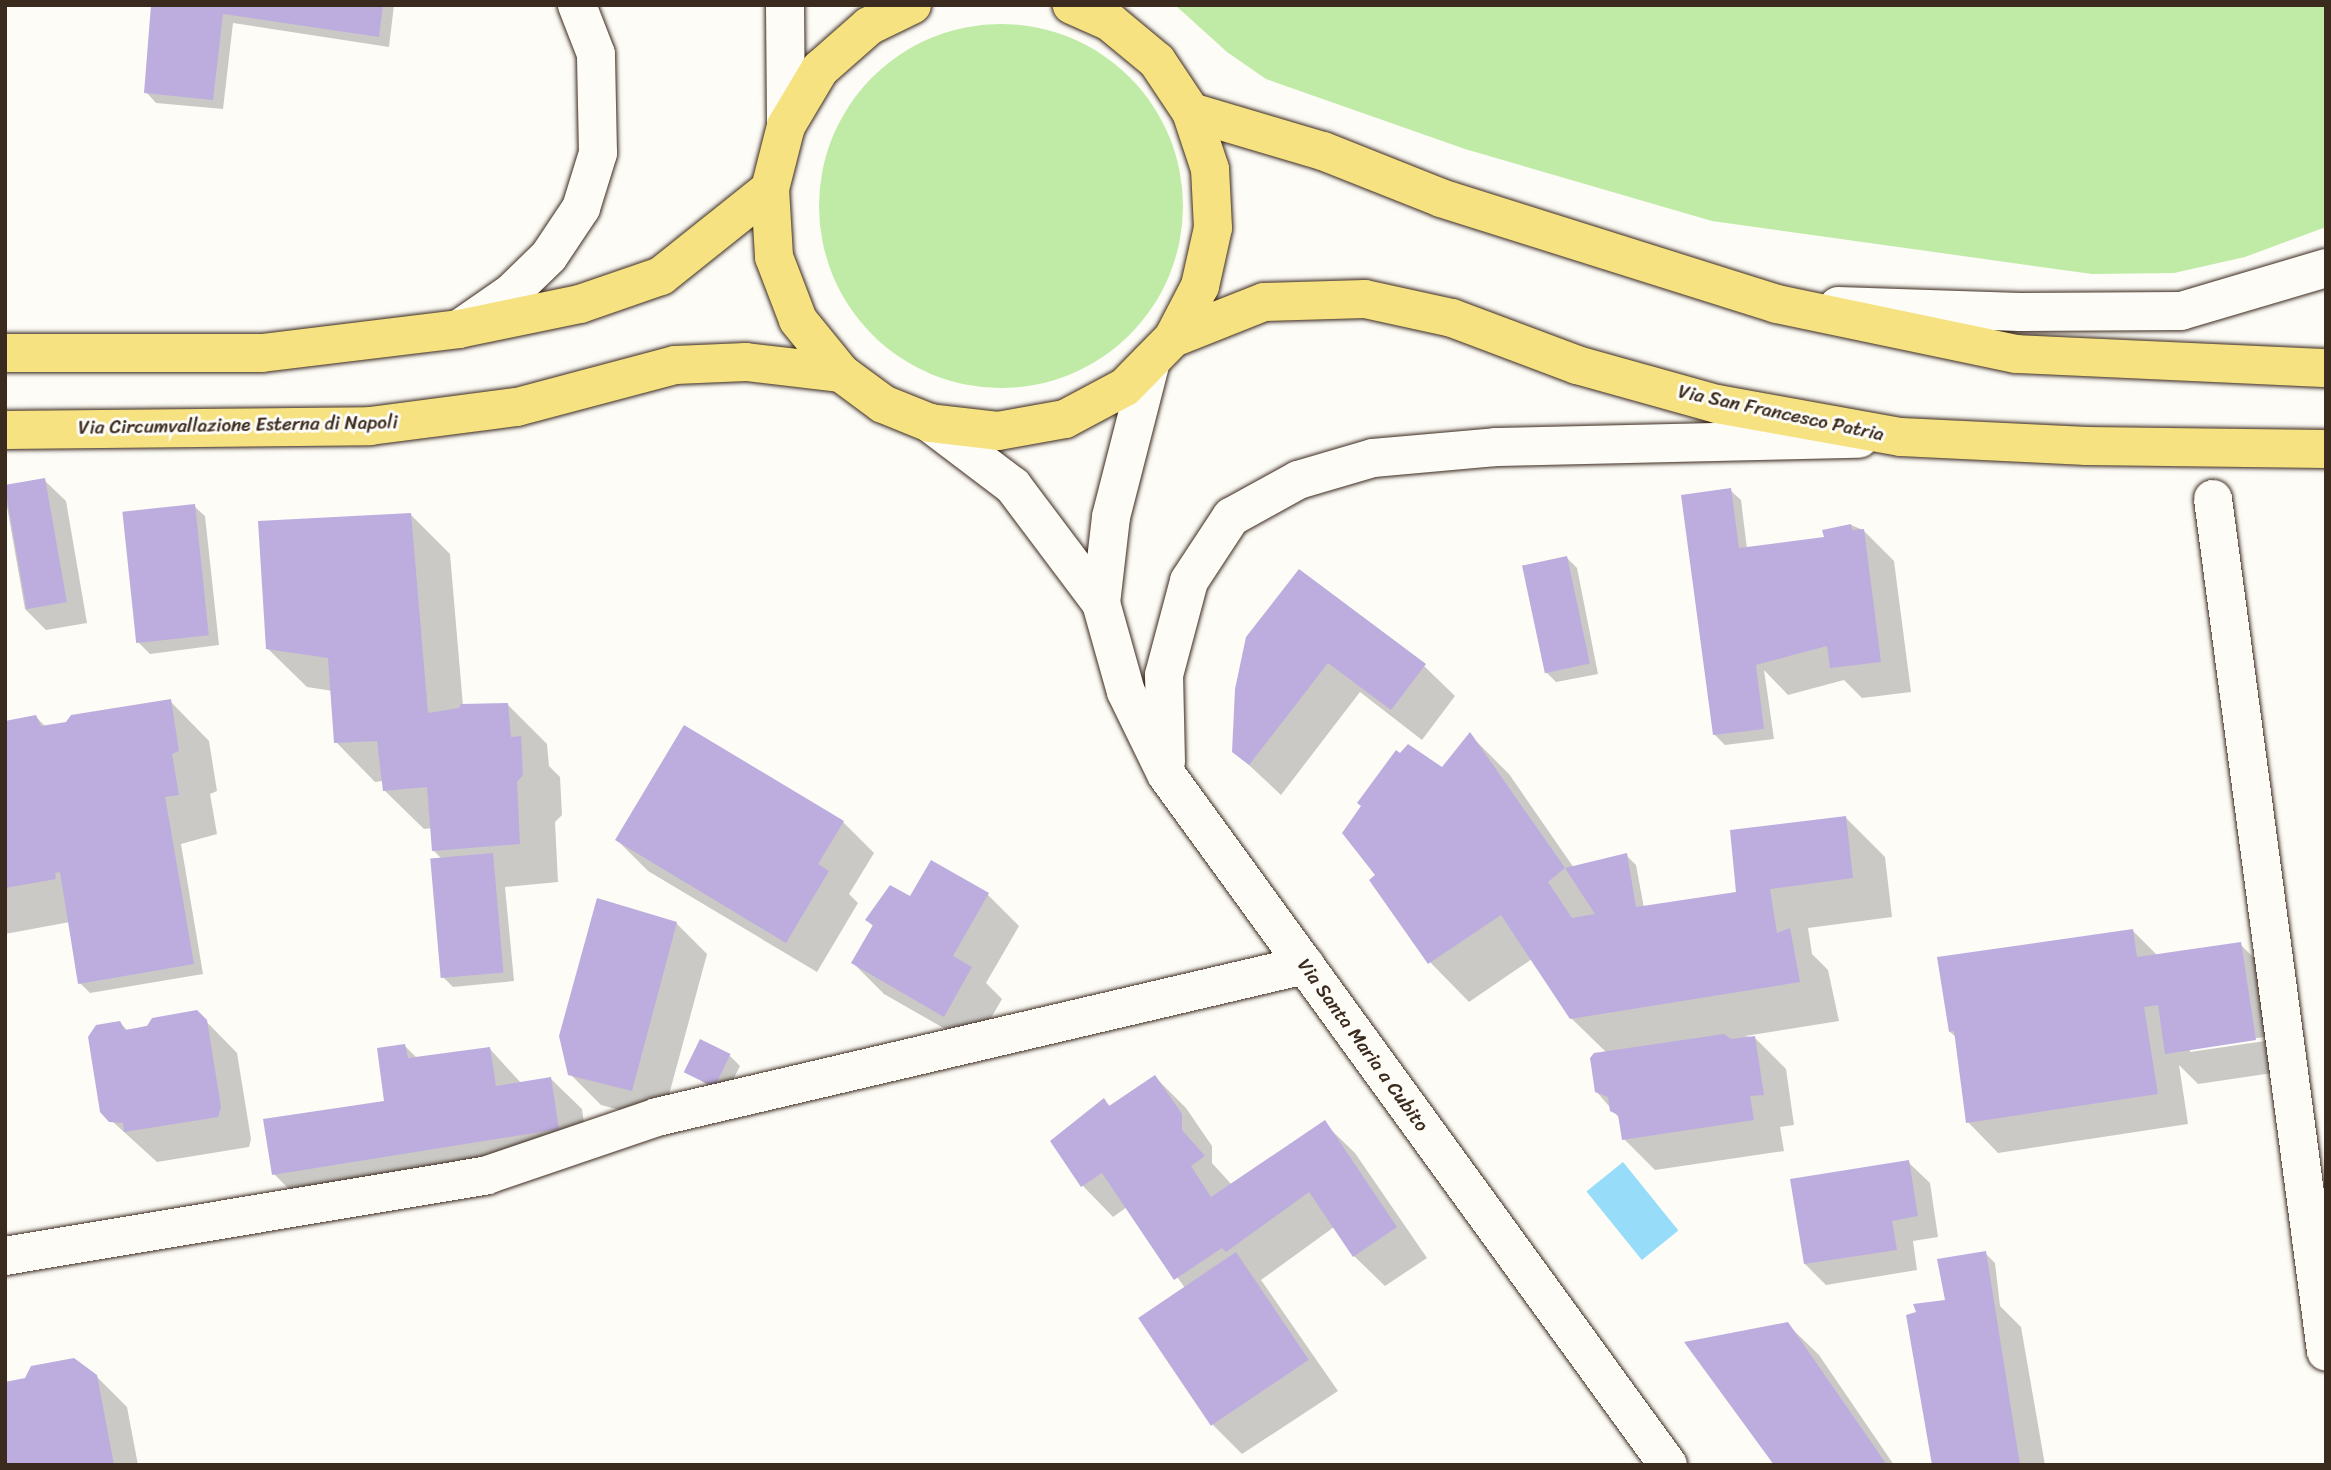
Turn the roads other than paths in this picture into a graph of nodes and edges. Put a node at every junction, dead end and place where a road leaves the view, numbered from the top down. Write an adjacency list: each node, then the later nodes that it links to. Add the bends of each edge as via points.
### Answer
1 (578, 5): 10 (main road, via 596,54 598,153 581,208 549,256 511,293)
2 (785, 5): 6 (main road)
3 (912, 5): 6 (main road, via 869,26 820,69)
4 (1072, 5): 5 (main road, via 1110,22 1157,61)
5 (1191, 112): 9 (main road, via 1323,151 1441,198); 11 (main road, via 1210,169 1213,228 1200,286)
6 (786, 126): 7 (main road)
7 (770, 189): 10 (main road, via 661,275 580,304); 14 (main road, via 774,257 794,307)
8 (2326, 268): 9 (main road, via 2181,311 2020,312)
9 (1777, 304): 13 (main road, via 2016,354)
10 (459, 329): 12 (main road, via 262,354)
11 (1162, 349): 15 (main road, via 1125,387 1065,419 998,431); 17 (main road, Via San Francesco Patria, via 1264,302 1365,299 1452,318 1577,365 1717,404); 20 (main road, Via Santa Maria a Cubito, via 1111,517)
12 (5, 353)
13 (2326, 368)
14 (841, 373): 15 (main road, via 883,404); 16 (main road, Via Circumvallazione Esterna di Napoli, via 746,362 675,365 517,407 370,426)
15 (930, 423): 20 (main road, Via Santa Maria a Cubito, via 1013,486)
16 (5, 429)
17 (1902, 437): 18 (main road, Via San Francesco Patria, via 2087,446); 21 (main road, via 1496,447 1373,458 1298,480 1231,517 1189,581 1164,675)
18 (2326, 449)
19 (2213, 499): 24 (main road)
20 (1101, 603): 21 (main road, Via Santa Maria a Cubito, via 1126,692)
21 (1166, 774): 22 (main road, Via Santa Maria a Cubito)
22 (1305, 965): 23 (main road, via 657,1117 487,1175); 25 (main road, Via Santa Maria a Cubito)
23 (5, 1256)
24 (2326, 1352)
25 (1668, 1465)

